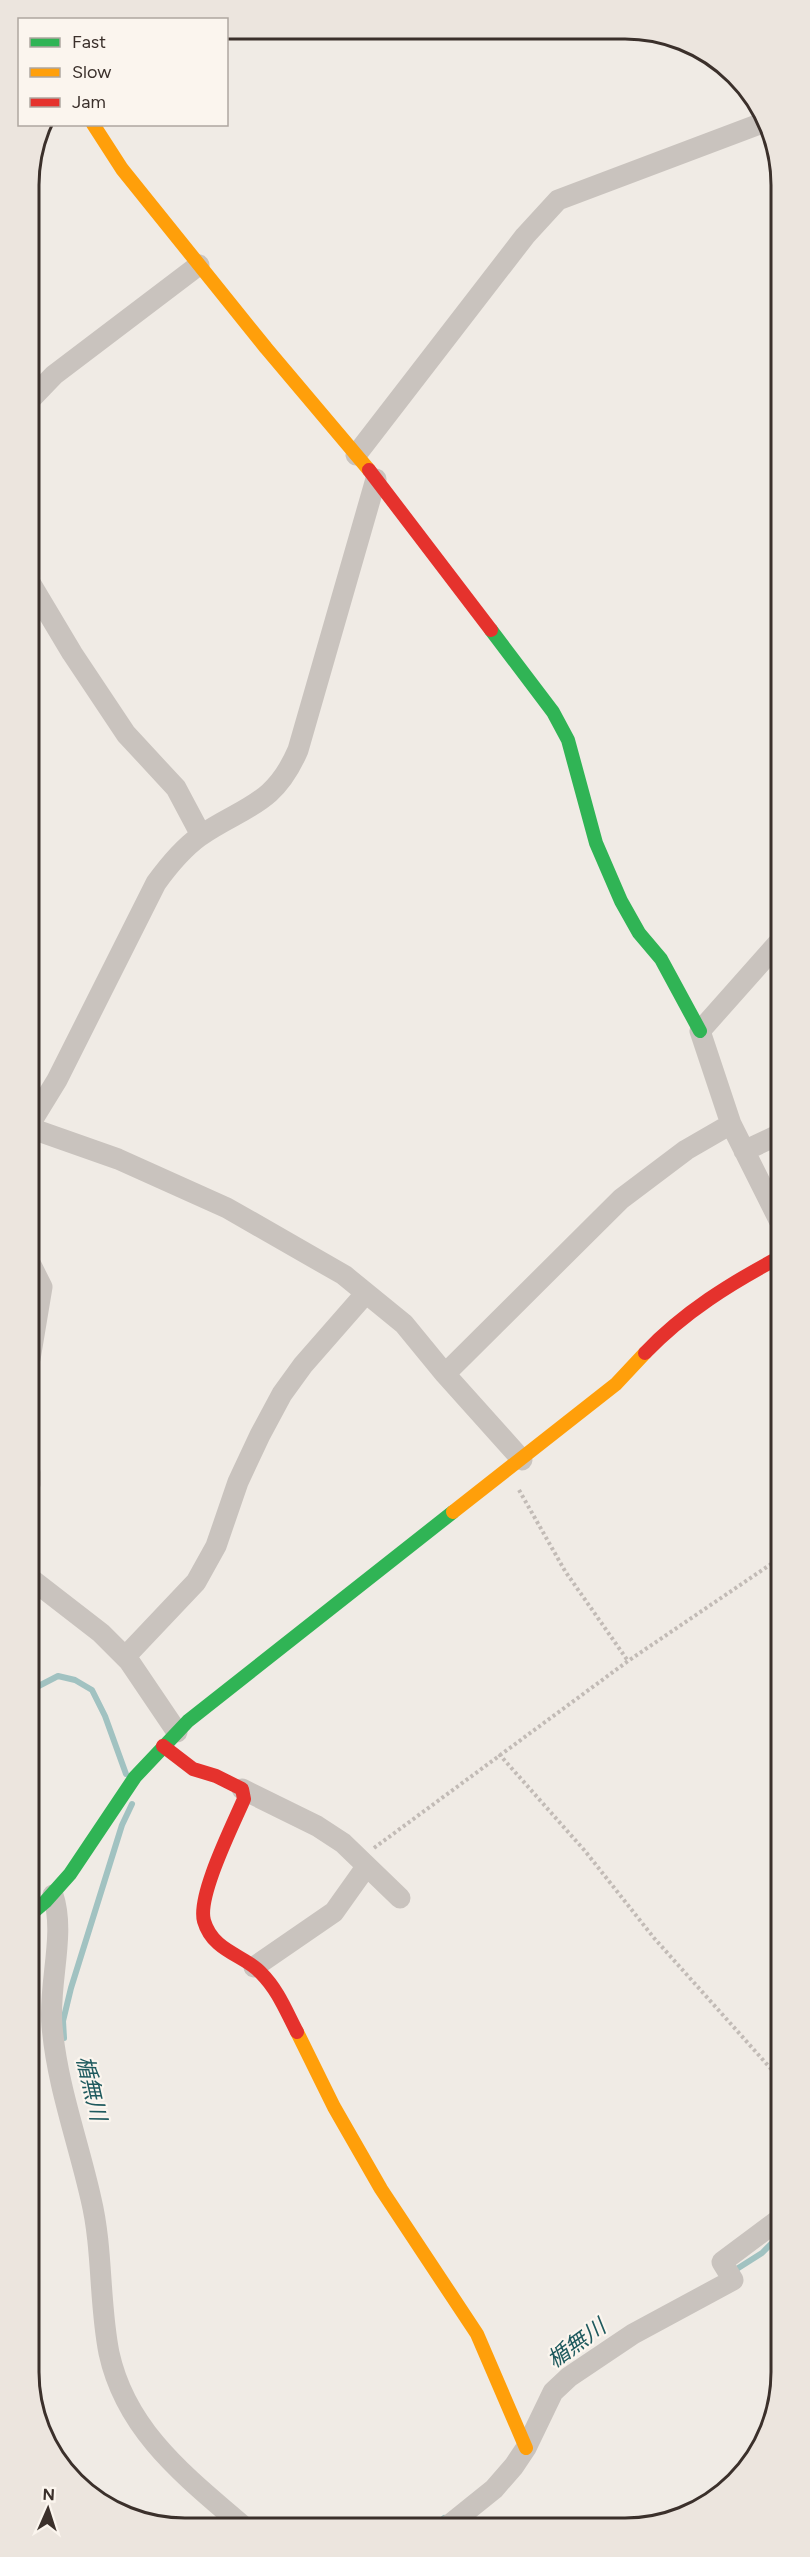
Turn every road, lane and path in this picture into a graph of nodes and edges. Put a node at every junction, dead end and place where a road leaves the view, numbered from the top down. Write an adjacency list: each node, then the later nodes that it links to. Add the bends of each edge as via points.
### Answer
1 (758, 125): 5 (street, via 558,200 525,236)
2 (94, 126): 3 (street, via 122,169)
3 (198, 265): 4 (street); 5 (street)
4 (39, 391)
5 (356, 455): 6 (street)
6 (376, 479): 8 (street, via 289,771 274,790); 10 (street, via 553,712 568,740 596,843 621,901 639,933 661,959)
7 (39, 598): 8 (street, via 126,734 176,788)
8 (201, 836): 11 (street, via 177,854 156,883)
9 (771, 952): 10 (street)
10 (700, 1031): 12 (street)
11 (39, 1111)
12 (731, 1124): 15 (street); 21 (street, via 686,1150 621,1199)
13 (39, 1129): 19 (street, via 118,1159 227,1208 344,1275)
14 (771, 1138): 15 (street)
15 (744, 1151): 16 (street)
16 (771, 1204)
17 (771, 1262): 22 (street, via 689,1312 616,1384)
18 (39, 1281): 20 (street)
19 (366, 1293): 21 (street, via 404,1323); 25 (street, via 282,1394 238,1482 216,1546 196,1582)
20 (39, 1305)
21 (445, 1374): 22 (street)
22 (515, 1465): 26 (path, via 565,1571); 27 (street)
23 (771, 1564): 26 (path)
24 (39, 1585): 25 (street)
25 (125, 1658): 27 (street)
26 (628, 1661): 28 (path)
27 (170, 1739): 29 (street, via 192,1769); 31 (street, via 121,1795 72,1874)
28 (499, 1754): 30 (path); 35 (path, via 585,1851 654,1938)
29 (242, 1789): 30 (street, via 317,1826 343,1843); 34 (street, via 244,1798 212,1875 204,1921 228,1953)
30 (362, 1863): 32 (street); 34 (street, via 334,1912)
31 (53, 1895): 33 (street); 38 (street, via 58,1911 50,2008 54,2046 92,2201 109,2352 117,2382 141,2429 185,2477)
32 (400, 1898)
33 (39, 1907)
34 (254, 1967): 37 (street, via 274,1987 334,2107 381,2189 477,2334)
35 (771, 2069)
36 (771, 2225): 37 (street, via 722,2262 729,2275 569,2377 553,2392)
37 (526, 2448): 39 (street, via 494,2489)
38 (234, 2518)
39 (458, 2518)

